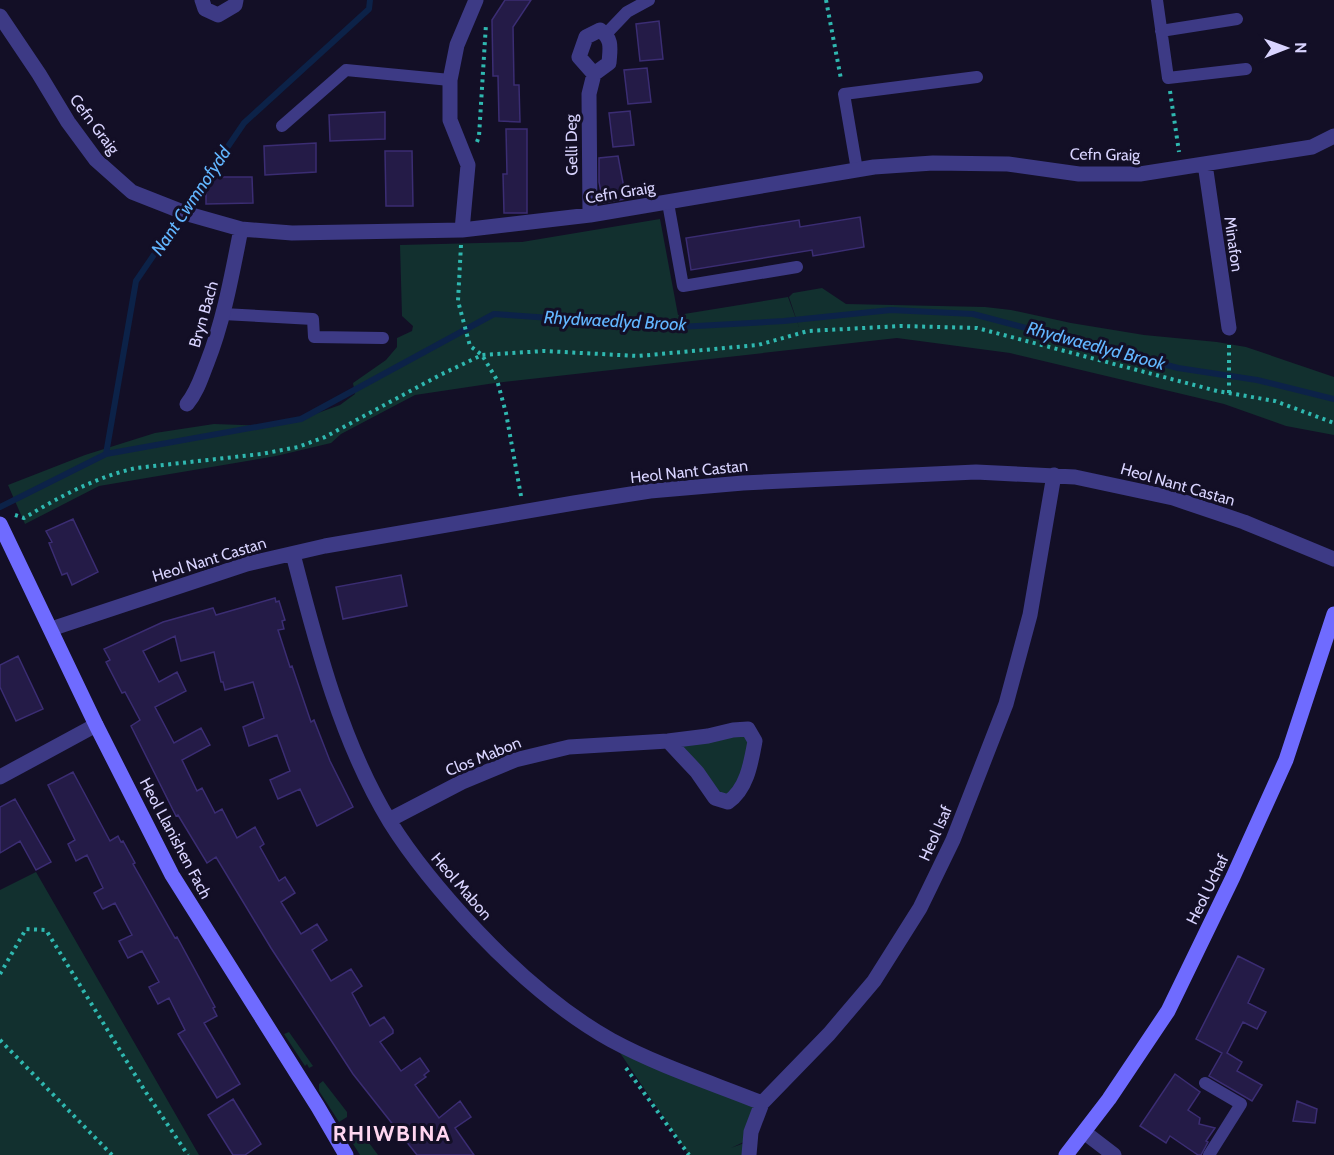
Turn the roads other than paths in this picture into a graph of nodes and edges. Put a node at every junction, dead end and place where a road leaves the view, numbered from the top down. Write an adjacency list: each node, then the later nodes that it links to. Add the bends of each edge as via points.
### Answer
1 (202, 0): 2 (street, via 205,9 218,15 235,5)
2 (236, 0)
3 (476, 0): 13 (street, via 457,45)
4 (649, 0): 9 (lane, via 627,12)
5 (1157, 0): 8 (lane)
6 (0, 16): 20 (street, Cefn Graig, via 96,160 132,192)
7 (1237, 19): 8 (lane)
8 (1161, 31): 10 (lane, via 1168,78)
9 (606, 34): 11 (street, Gelli Deg, via 611,42 609,63); 11 (street, via 600,30 586,37 579,57)
10 (1246, 69)
11 (594, 74): 19 (street, Gelli Deg, via 589,94)
12 (977, 77): 17 (lane, via 844,94)
13 (450, 80): 14 (lane, via 346,70); 21 (street, via 450,120 468,165)
14 (282, 126)
15 (1334, 136): 16 (street, Cefn Graig, via 1312,147)
16 (1205, 164): 17 (street, Cefn Graig, via 1140,174 1079,174 1008,164 933,163); 24 (street, Minafon)
17 (857, 170): 18 (street, Cefn Graig)
18 (668, 203): 19 (street, Cefn Graig); 22 (lane, via 682,286)
19 (590, 215): 21 (street, Cefn Graig)
20 (241, 229): 21 (street, Cefn Graig, via 292,233); 23 (street, Bryn Bach)
21 (462, 230)
22 (797, 267)
23 (223, 314): 25 (lane, via 313,319 314,337); 26 (street, Bryn Bach, via 195,394)
24 (1229, 328)
25 (383, 338)
26 (186, 404)
27 (1054, 475): 29 (street, Heol Nant Castan, via 976,472 650,491); 30 (street, Heol Nant Castan, via 1103,481 1173,498); 38 (street, Heol Isaf, via 1030,615 1006,704 953,840 920,908 874,981)
28 (4, 521): 32 (street, Heol Llanishen Fach)
29 (293, 554): 32 (street, Heol Nant Castan, via 247,564); 36 (street, Heol Mabon, via 336,704)
30 (1334, 559)
31 (1334, 614): 39 (street, Heol Uchaf, via 1286,760 1233,878 1168,1011)
32 (51, 629): 33 (street, Heol Llanishen Fach)
33 (96, 725): 35 (street); 40 (street, Heol Llanishen Fach, via 172,875)
34 (668, 741): 34 (street, Clos Mabon, via 748,729 755,741 751,766 737,795 728,802 715,798 697,771); 36 (street, Clos Mabon, via 569,747 515,760)
35 (0, 777)
36 (389, 820): 38 (street, Heol Mabon, via 414,858 464,918 532,984 608,1038)
37 (1205, 1083): 44 (lane, via 1241,1104)
38 (762, 1103): 41 (street, Heol Isaf, via 751,1132)
39 (1084, 1132): 42 (street, Heol Uchaf); 43 (street)
40 (346, 1155)
41 (748, 1155)
42 (1066, 1155)
43 (1114, 1155)
44 (1209, 1155)

